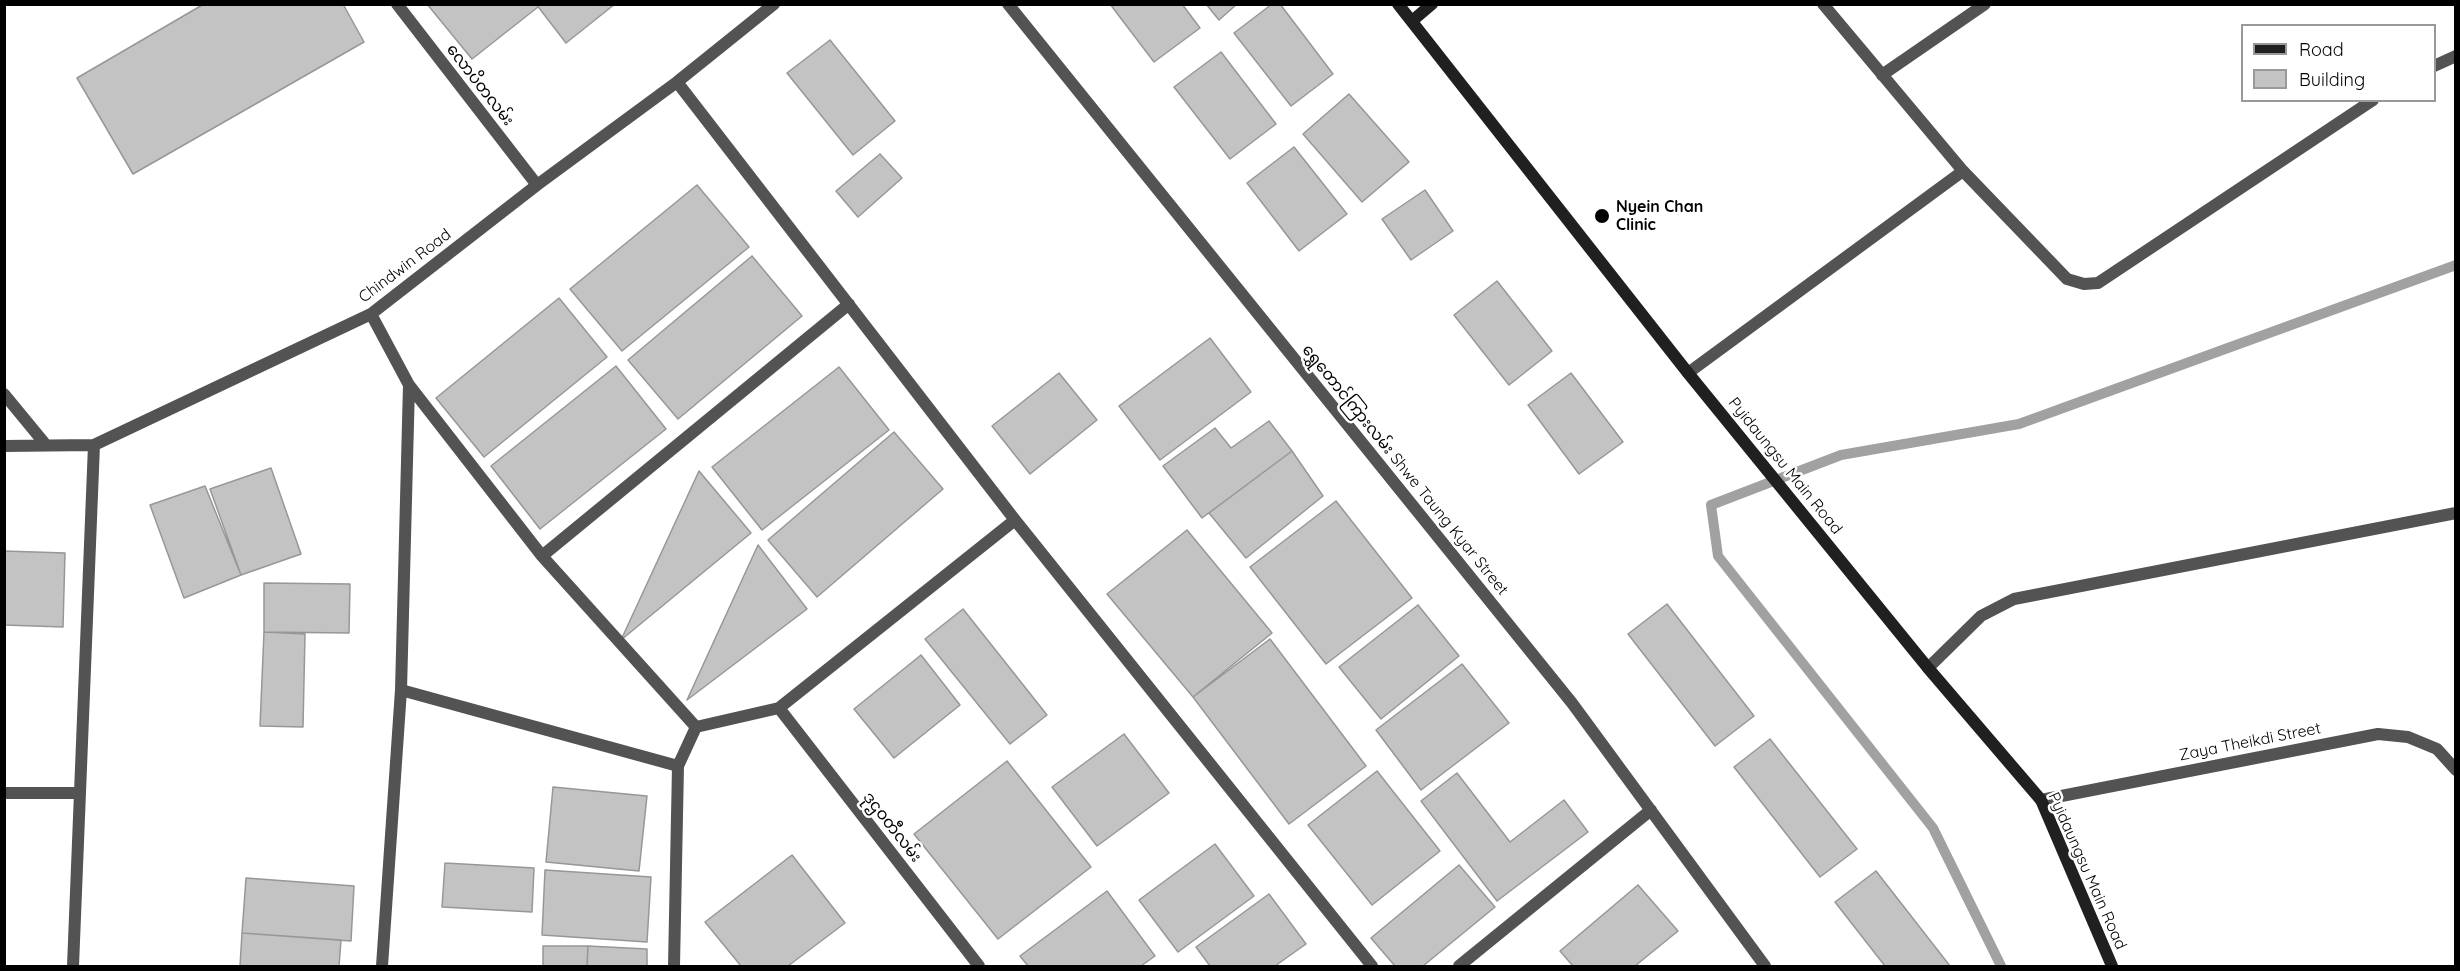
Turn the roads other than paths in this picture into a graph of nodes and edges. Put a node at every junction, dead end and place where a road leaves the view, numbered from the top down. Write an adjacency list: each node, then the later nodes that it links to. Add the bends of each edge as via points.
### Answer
1 (397, 4): 15 (street, လောပိတလမ်း)
2 (774, 4): 12 (street, Chindwin Road)
3 (1008, 4): 36 (street, ရွှေတောင်ကြားလမ်း Shwe Taung Kyar Street, via 1564,694)
4 (1398, 4): 8 (main road, Pyidaungsu Main Road)
5 (1432, 4): 8 (main road)
6 (1823, 4): 11 (street)
7 (1984, 4): 11 (street)
8 (1412, 21): 18 (main road, Pyidaungsu Main Road)
9 (2456, 56): 10 (street)
10 (2436, 65)
11 (1882, 75): 14 (street)
12 (677, 82): 15 (street, Chindwin Road); 16 (street)
13 (2370, 102): 14 (street, via 2098,283 2067,279)
14 (1963, 171): 18 (street)
15 (537, 185): 17 (street, Chindwin Road)
16 (849, 304): 25 (street); 26 (street)
17 (371, 314): 19 (street); 22 (street, Chindwin Road)
18 (1688, 373): 27 (main road, Pyidaungsu Main Road)
19 (409, 385): 26 (street); 28 (street)
20 (4, 394): 21 (street)
21 (46, 445): 22 (street, Chindwin Road); 23 (street, Chindwin Road)
22 (94, 445): 34 (street)
23 (4, 446)
24 (2456, 513): 27 (street, via 2014,599 1981,616)
25 (1015, 520): 29 (street); 41 (street)
26 (542, 556): 30 (street)
27 (1928, 668): 35 (main road, Pyidaungsu Main Road)
28 (401, 690): 31 (street); 38 (street)
29 (779, 708): 30 (street); 40 (street, ဒုဌဝတီလမ်း)
30 (696, 727): 31 (street)
31 (678, 766): 39 (street)
32 (2456, 770): 35 (street, Zaya Theikdi Street, via 2437,749 2408,737 2378,734)
33 (4, 793): 34 (street)
34 (79, 793): 37 (street)
35 (2041, 800): 44 (main road, Pyidaungsu Main Road)
36 (1652, 810): 42 (street); 43 (street, ရွှေတောင်ကြားလမ်း Shwe Taung Kyar Street)
37 (73, 966)
38 (382, 966)
39 (674, 966)
40 (979, 966)
41 (1372, 966)
42 (1459, 966)
43 (1765, 966)
44 (2112, 966)

